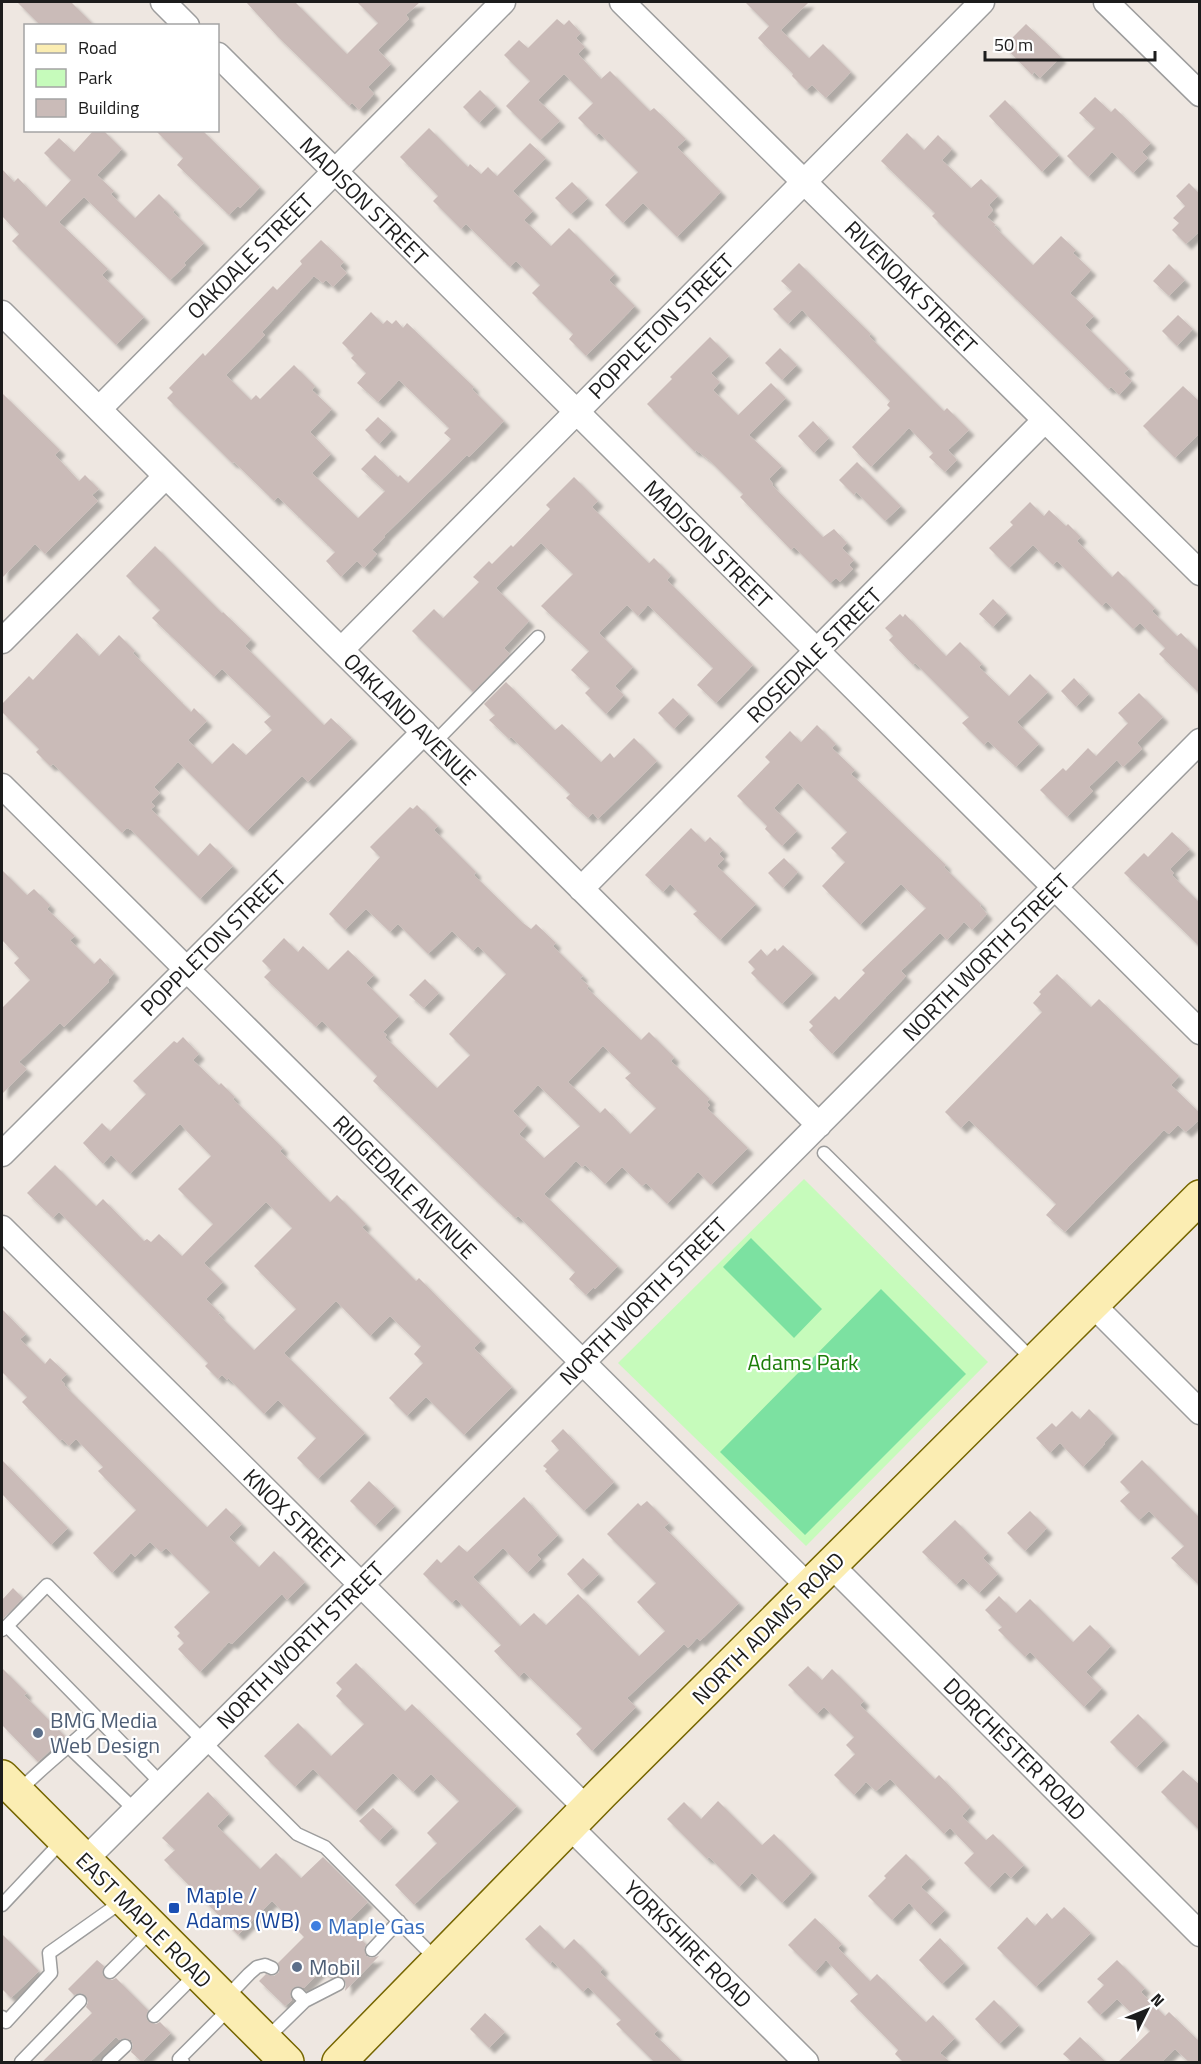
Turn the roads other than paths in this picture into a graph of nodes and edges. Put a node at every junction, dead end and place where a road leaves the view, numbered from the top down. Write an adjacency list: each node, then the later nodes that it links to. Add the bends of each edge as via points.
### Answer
1 (163, 2): 6 (street)
2 (503, 2): 9 (street, OAKDALE STREET)
3 (622, 2): 10 (street, RIVENOAK STREET)
4 (982, 2): 10 (street, POPPLETON STREET)
5 (1106, 2): 8 (street)
6 (186, 24)
7 (219, 56): 9 (street, MADISON STREET)
8 (1200, 94)
9 (334, 171): 12 (street, OAKDALE STREET); 13 (street, MADISON STREET)
10 (804, 181): 13 (street, POPPLETON STREET); 14 (street, RIVENOAK STREET)
11 (2, 313): 12 (street, OAKLAND AVENUE)
12 (99, 409): 15 (street, OAKLAND AVENUE)
13 (576, 412): 19 (street, POPPLETON STREET); 20 (street, MADISON STREET)
14 (1045, 420): 16 (street, RIVENOAK STREET); 20 (street, ROSEDALE STREET)
15 (166, 476): 18 (street); 19 (street, OAKLAND AVENUE)
16 (1200, 573)
17 (538, 637): 21 (lane)
18 (2, 641)
19 (341, 650): 21 (street, OAKLAND AVENUE)
20 (817, 652): 24 (street, MADISON STREET); 25 (street, ROSEDALE STREET)
21 (429, 737): 25 (street, OAKLAND AVENUE); 26 (street, POPPLETON STREET)
22 (1200, 741): 24 (street, NORTH WORTH STREET)
23 (2, 786): 26 (street, RIDGEDALE AVENUE)
24 (1055, 887): 27 (street, MADISON STREET); 28 (street, NORTH WORTH STREET)
25 (581, 889): 28 (street, OAKLAND AVENUE)
26 (187, 969): 30 (street, POPPLETON STREET); 34 (street, RIDGEDALE AVENUE)
27 (1200, 1032)
28 (819, 1125): 34 (street, NORTH WORTH STREET)
29 (824, 1153): 35 (lane)
30 (2, 1154)
31 (1200, 1197): 33 (main road, NORTH ADAMS ROAD)
32 (2, 1228): 38 (street, KNOX STREET)
33 (1092, 1304): 35 (main road, NORTH ADAMS ROAD); 36 (street)
34 (583, 1362): 37 (street, RIDGEDALE AVENUE); 38 (street, NORTH WORTH STREET)
35 (1035, 1362): 37 (main road, NORTH ADAMS ROAD)
36 (1200, 1412)
37 (820, 1576): 46 (main road, NORTH ADAMS ROAD); 52 (street, DORCHESTER ROAD)
38 (361, 1585): 41 (street, NORTH WORTH STREET); 46 (street, KNOX STREET)
39 (4, 1629): 40 (lane); 41 (lane, via 47,1585)
40 (98, 1720): 42 (lane); 43 (lane)
41 (204, 1741): 43 (street, NORTH WORTH STREET); 50 (lane, via 297,1834 325,1846)
42 (69, 1748): 44 (lane, via 39,1771); 45 (lane)
43 (162, 1784): 45 (street, NORTH WORTH STREET)
44 (10, 1785): 47 (main road, EAST MAPLE ROAD)
45 (135, 1810): 47 (street, NORTH WORTH STREET)
46 (578, 1817): 54 (main road, NORTH ADAMS ROAD); 69 (street, YORKSHIRE ROAD)
47 (75, 1849): 48 (main road, EAST MAPLE ROAD); 49 (lane)
48 (124, 1899): 51 (main road, EAST MAPLE ROAD); 62 (lane, via 49,1953 51,1973 6,2022)
49 (2, 1905)
50 (399, 1921): 53 (lane); 54 (lane)
51 (153, 1929): 56 (lane); 57 (main road, EAST MAPLE ROAD)
52 (1200, 1934)
53 (372, 1950)
54 (438, 1962): 68 (main road, NORTH ADAMS ROAD)
55 (272, 1968): 60 (lane, via 257,1967)
56 (110, 1972)
57 (196, 1973): 60 (main road, EAST MAPLE ROAD); 61 (lane)
58 (338, 1984): 64 (lane, via 301,1997)
59 (80, 2001): 65 (lane)
60 (227, 2004): 64 (main road, EAST MAPLE ROAD); 67 (lane, via 179,2059)
61 (154, 2016)
62 (2, 2017)
63 (125, 2046): 66 (lane)
64 (276, 2051)
65 (21, 2062)
66 (108, 2062)
67 (183, 2062)
68 (339, 2062)
69 (806, 2062)

